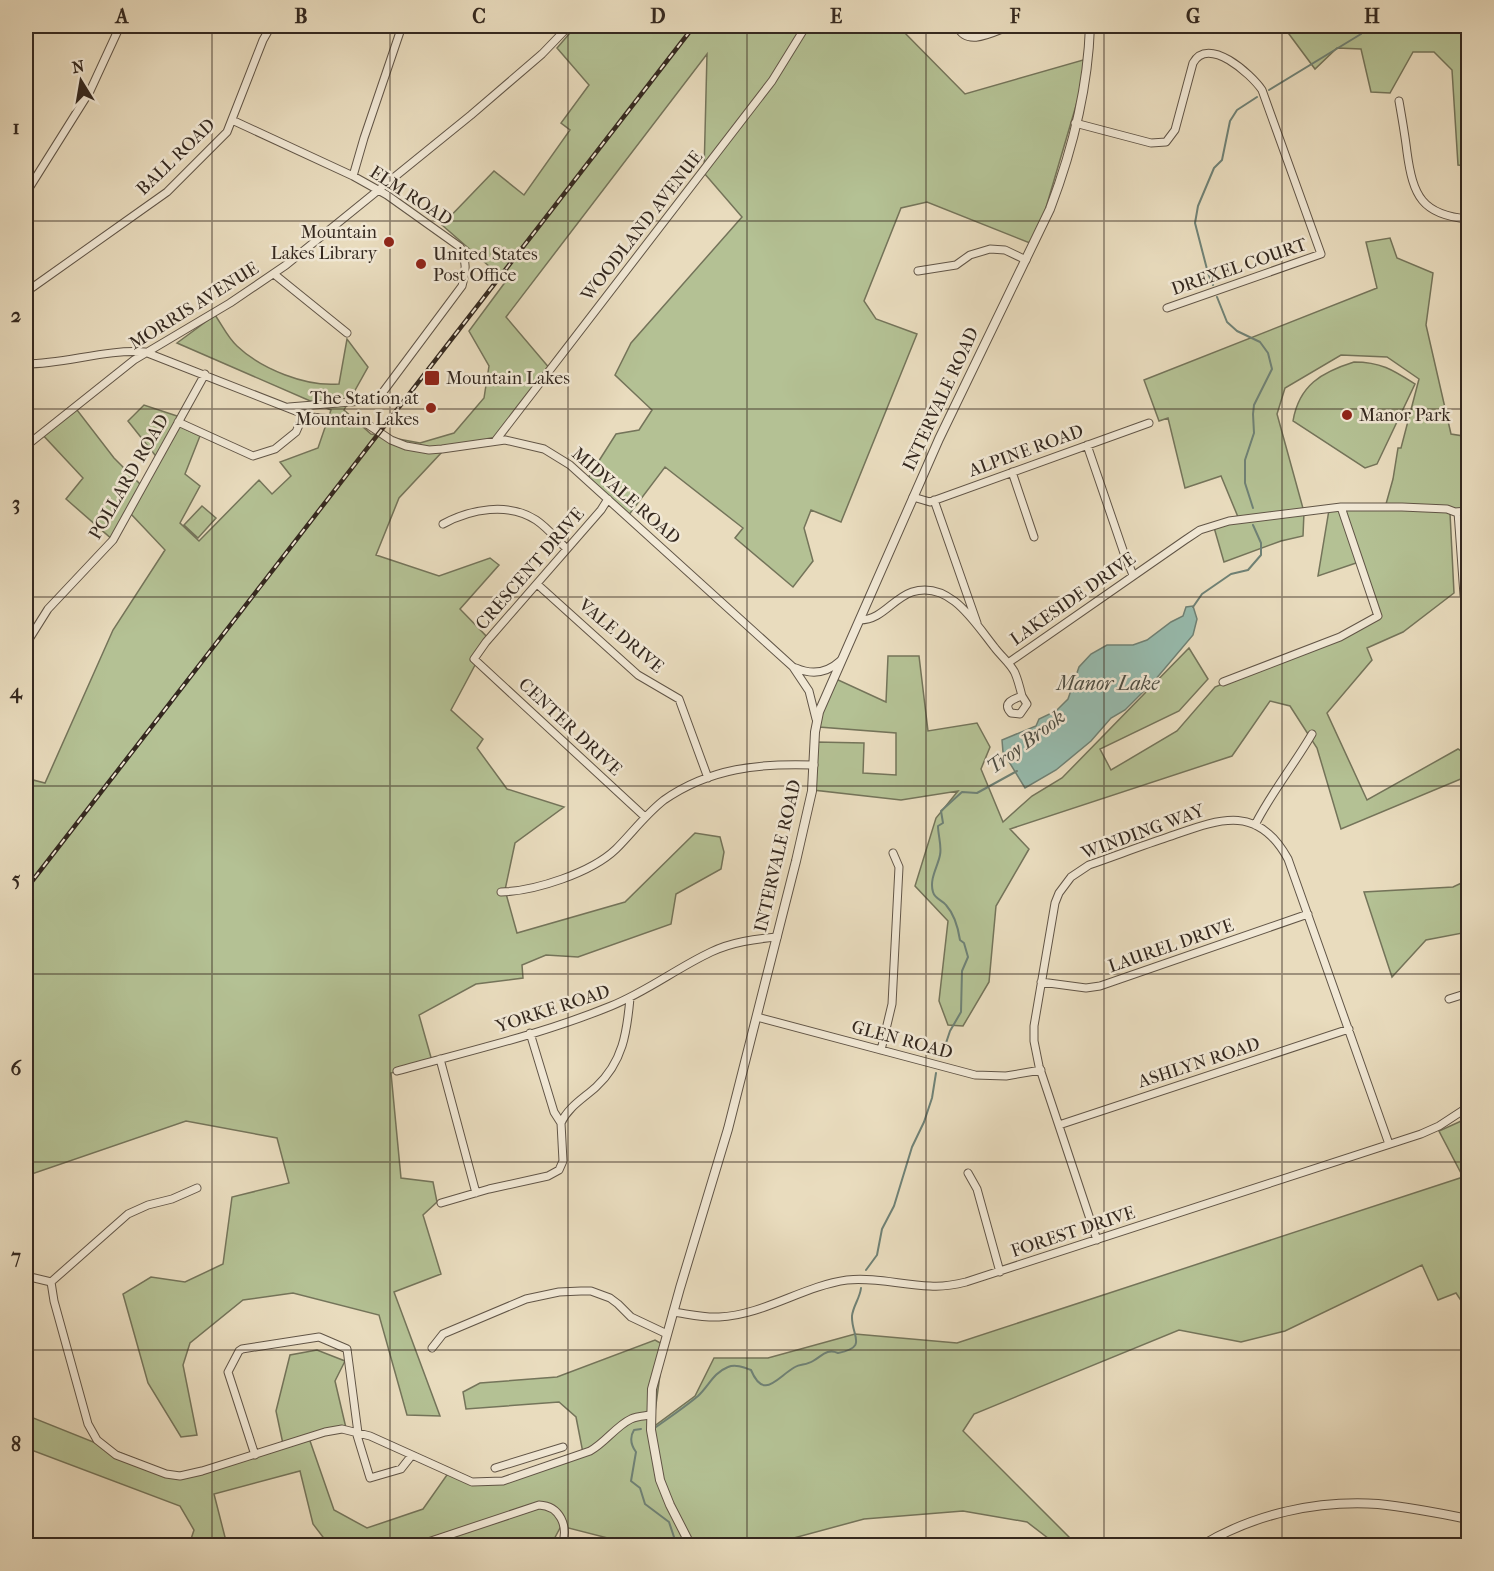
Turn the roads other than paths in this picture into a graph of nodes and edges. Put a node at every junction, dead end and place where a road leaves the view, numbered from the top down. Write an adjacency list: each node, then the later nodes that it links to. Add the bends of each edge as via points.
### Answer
1 (120, 26): 14 (street, via 90,92)
2 (271, 26): 10 (street, BALL ROAD)
3 (402, 26): 12 (street)
4 (569, 26): 13 (street, MORRIS AVENUE, via 471,115)
5 (806, 26): 29 (street, WOODLAND AVENUE, via 772,81)
6 (957, 26): 7 (street, via 972,38)
7 (1010, 26)
8 (1090, 26): 11 (street, INTERVALE ROAD, via 1087,77)
9 (1399, 101): 15 (street, via 1412,182 1418,196 1441,215)
10 (232, 120): 12 (street, ELM ROAD); 19 (street, BALL ROAD, via 227,132 167,192)
11 (1076, 123): 16 (street, INTERVALE ROAD, via 1050,209); 20 (street, DREXEL COURT, via 1161,144 1173,135 1195,59 1204,54 1237,64 1254,78 1266,99 1321,254)
12 (353, 176): 13 (street, ELM ROAD)
13 (377, 190): 18 (street, MORRIS AVENUE); 25 (street, ELM ROAD, via 460,247 466,273 462,286 387,389 376,398)
14 (26, 193)
15 (1468, 219)
16 (1026, 260): 17 (street, via 1005,250 990,249 970,255 956,265); 33 (street, INTERVALE ROAD)
17 (918, 271)
18 (274, 274): 21 (street); 22 (street, MORRIS AVENUE)
19 (26, 292)
20 (1167, 308)
21 (347, 333)
22 (147, 352): 23 (street, MIDVALE ROAD); 24 (street, MIDVALE ROAD); 31 (street, MORRIS AVENUE)
23 (26, 364)
24 (205, 374): 25 (street, MIDVALE ROAD); 27 (street, POLLARD ROAD)
25 (288, 407): 26 (street, MIDVALE ROAD)
26 (304, 414): 27 (street, via 289,438 275,449 253,456); 29 (street, MIDVALE ROAD, via 364,423 396,443 417,448 442,449)
27 (178, 422): 47 (street, POLLARD ROAD, via 113,540 48,609)
28 (1149, 423): 30 (street, ALPINE ROAD)
29 (496, 440): 34 (street, MIDVALE ROAD, via 530,444 553,453)
30 (1087, 445): 32 (street, ALPINE ROAD); 42 (street)
31 (26, 446)
32 (1012, 472): 35 (street, ALPINE ROAD); 40 (street)
33 (913, 497): 35 (street, ALPINE ROAD); 45 (street, INTERVALE ROAD)
34 (608, 499): 41 (street, CRESCENT DRIVE); 51 (street, MIDVALE ROAD)
35 (934, 500): 46 (street)
36 (1341, 507): 38 (street, LAKESIDE DRIVE); 42 (street, LAKESIDE DRIVE, via 1214,525 1200,530); 52 (street, via 1378,616 1340,637)
37 (1468, 511): 38 (street, LAKESIDE DRIVE)
38 (1458, 512): 44 (street, via 1464,595)
39 (443, 524): 41 (street, via 472,511 519,513 536,520)
40 (1034, 537)
41 (567, 549): 43 (street, CRESCENT DRIVE)
42 (1133, 575): 50 (street, LAKESIDE DRIVE)
43 (537, 584): 49 (street, CRESCENT DRIVE); 57 (street, VALE DRIVE, via 638,675 679,699)
44 (1468, 604)
45 (860, 620): 46 (street, LAKESIDE DRIVE, via 879,615 913,592 928,590 951,599); 48 (street, INTERVALE ROAD)
46 (979, 628): 50 (street, LAKESIDE DRIVE)
47 (26, 644)
48 (843, 658): 51 (street, via 832,668 816,672); 54 (street, INTERVALE ROAD, via 825,696)
49 (475, 659): 58 (street, CENTER DRIVE)
50 (1008, 663): 53 (street)
51 (793, 667): 54 (street, MIDVALE ROAD, via 813,701)
52 (1223, 682)
53 (1022, 696)
54 (815, 732): 56 (street, INTERVALE ROAD)
55 (1312, 734): 59 (street)
56 (814, 765): 57 (street, via 760,765); 63 (street, INTERVALE ROAD, via 808,811)
57 (708, 778): 58 (street, via 678,792)
58 (645, 817): 61 (street, via 602,860 556,880)
59 (1255, 825): 62 (street, via 1283,850); 64 (street, WINDING WAY, via 1238,820 1212,821 1079,871 1055,903)
60 (892, 853): 71 (street, via 899,867 891,1004)
61 (501, 892)
62 (1308, 914): 64 (street, LAUREL DRIVE, via 1100,986); 69 (street)
63 (777, 936): 66 (street, YORKE ROAD, via 710,952); 68 (street, INTERVALE ROAD)
64 (1041, 982): 73 (street, WINDING WAY, via 1034,1041)
65 (1468, 993): 67 (street)
66 (630, 998): 70 (street, YORKE ROAD); 76 (street, via 619,1057)
67 (1449, 999)
68 (757, 1017): 71 (street, GLEN ROAD); 87 (street, INTERVALE ROAD)
69 (1348, 1029): 77 (street, ASHLYN ROAD); 78 (street)
70 (530, 1034): 72 (street, YORKE ROAD); 76 (street)
71 (881, 1050): 73 (street, GLEN ROAD, via 983,1076)
72 (440, 1059): 74 (street, YORKE ROAD); 81 (street)
73 (1041, 1070): 77 (street, WINDING WAY)
74 (397, 1071)
75 (1468, 1107): 78 (street, FOREST DRIVE, via 1439,1126)
76 (561, 1123): 81 (street, via 563,1162 559,1170)
77 (1059, 1125): 83 (street, WINDING WAY)
78 (1389, 1144): 83 (street, FOREST DRIVE)
79 (968, 1173): 84 (street, via 977,1190)
80 (197, 1188): 86 (street, via 128,1214)
81 (476, 1193): 82 (street)
82 (441, 1203)
83 (1097, 1240): 84 (street, FOREST DRIVE)
84 (1000, 1272): 87 (street, FOREST DRIVE, via 936,1286 842,1281 727,1316)
85 (26, 1276): 86 (street)
86 (51, 1282): 93 (street, via 88,1424 103,1445 116,1455 180,1476)
87 (673, 1312): 88 (street, INTERVALE ROAD)
88 (667, 1334): 89 (street, via 631,1317 610,1298 591,1292 559,1292 526,1299 443,1334); 90 (street, INTERVALE ROAD, via 652,1389)
89 (432, 1348)
90 (650, 1415): 97 (street, via 626,1422 590,1451); 101 (street, INTERVALE ROAD, via 660,1480)
91 (357, 1432): 93 (street, via 335,1430); 93 (street, via 347,1349 319,1337 242,1349 228,1372); 94 (street); 94 (street, via 370,1478 401,1469)
92 (563, 1447): 95 (street)
93 (255, 1455)
94 (412, 1455): 97 (street, via 472,1482 503,1481)
95 (519, 1462): 96 (street); 97 (street)
96 (495, 1468)
97 (523, 1474)
98 (1468, 1518): 102 (street, via 1378,1504 1320,1506 1254,1521)
99 (416, 1545): 100 (street, via 538,1505 553,1509 560,1516 565,1530)
100 (562, 1545)
101 (691, 1545)
102 (1201, 1545)

